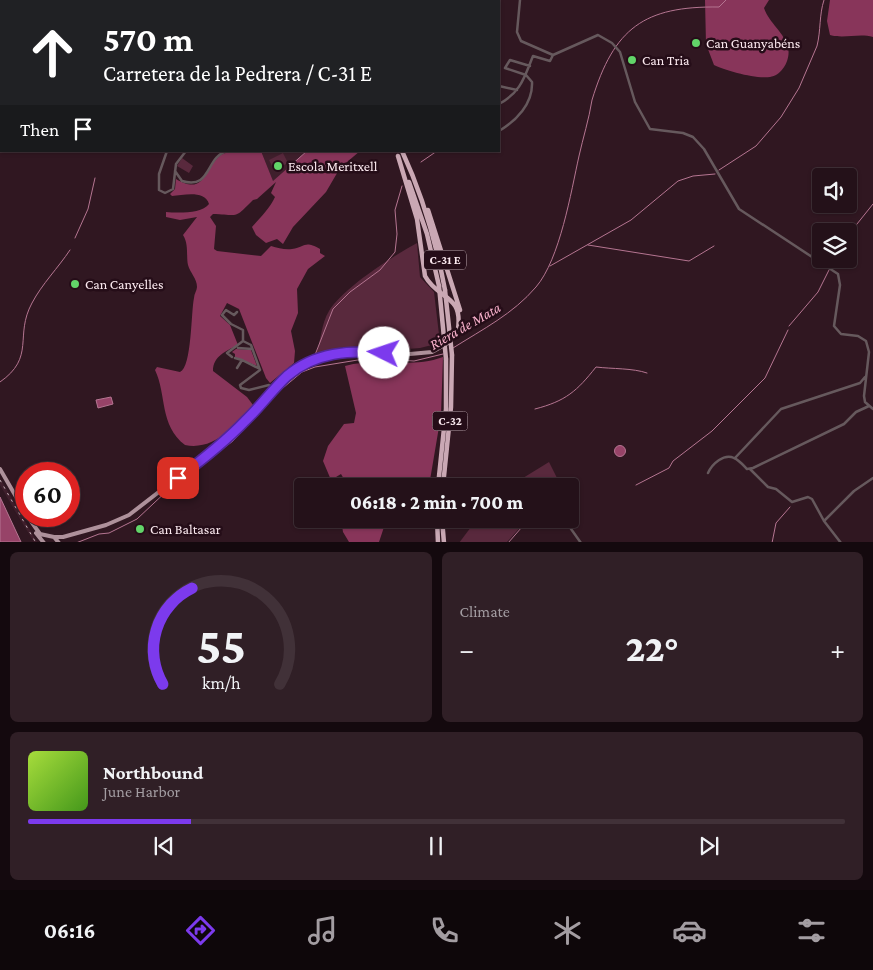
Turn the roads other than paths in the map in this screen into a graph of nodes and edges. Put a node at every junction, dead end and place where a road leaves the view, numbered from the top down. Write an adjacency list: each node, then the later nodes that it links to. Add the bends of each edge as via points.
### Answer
1 (520, 0): 2 (street, via 518,37 527,45)
2 (553, 55): 3 (street, via 550,61 533,56); 24 (street, via 598,35 612,43 618,48 635,102 650,129 693,137 704,149 739,209 838,274 840,285 835,329 866,341 869,352)
3 (530, 66): 4 (street); 4 (street, via 510,60 505,68)
4 (526, 74): 6 (street); 8 (street, via 532,82 529,98 517,119)
5 (500, 86): 6 (street)
6 (517, 90): 7 (street)
7 (500, 103)
8 (500, 130)
9 (167, 152): 14 (street, via 158,174 158,188 163,193 171,192)
10 (185, 152): 14 (street)
11 (225, 152): 14 (street, via 218,156 199,181 182,181)
12 (402, 152): 15 (highway, C-32)
13 (397, 154): 17 (highway, C-31 E, via 417,219 425,276 456,305); 32 (highway, C-32, bridge, via 422,218 439,286 446,359 446,409)
14 (175, 170)
15 (420, 194): 17 (highway, C-31 E, via 460,306); 33 (highway, C-32, bridge, via 445,290 452,355)
16 (237, 312): 18 (street, via 234,315 226,310 222,315 244,332)
17 (458, 329): 25 (main road, via 443,348 424,353 399,355 352,351 319,358 292,372)
18 (243, 341): 19 (street); 20 (street, via 250,343)
19 (236, 348): 20 (street); 21 (street, via 227,353)
20 (253, 349): 23 (street)
21 (242, 360): 22 (street); 23 (street)
22 (237, 368)
23 (259, 368): 25 (street, via 259,373 245,379 241,388 249,390 269,385)
24 (866, 377): 26 (street, via 864,396); 28 (street, via 860,383 781,409)
25 (275, 388): 42 (main road, via 252,415 214,450 129,515)
26 (869, 406): 27 (street); 30 (street, via 856,412 844,424)
27 (873, 409)
28 (735, 458): 30 (street); 31 (street, via 722,459)
29 (0, 469): 35 (main road)
30 (750, 469): 36 (street, via 768,487 776,489 792,502 808,497 812,499)
31 (708, 473)
32 (439, 478)
33 (444, 478)
34 (873, 478): 36 (street, via 854,491)
35 (15, 495)
36 (824, 521): 49 (street)
37 (34, 527): 44 (main road)
38 (35, 527): 43 (main road, via 40,534)
39 (437, 528): 46 (highway)
40 (443, 528): 47 (highway)
41 (570, 528): 48 (street)
42 (68, 536): 43 (main road); 45 (main road)
43 (52, 537): 44 (main road); 45 (main road)
44 (44, 542)
45 (59, 542)
46 (438, 542)
47 (444, 542)
48 (580, 542)
49 (840, 542)

